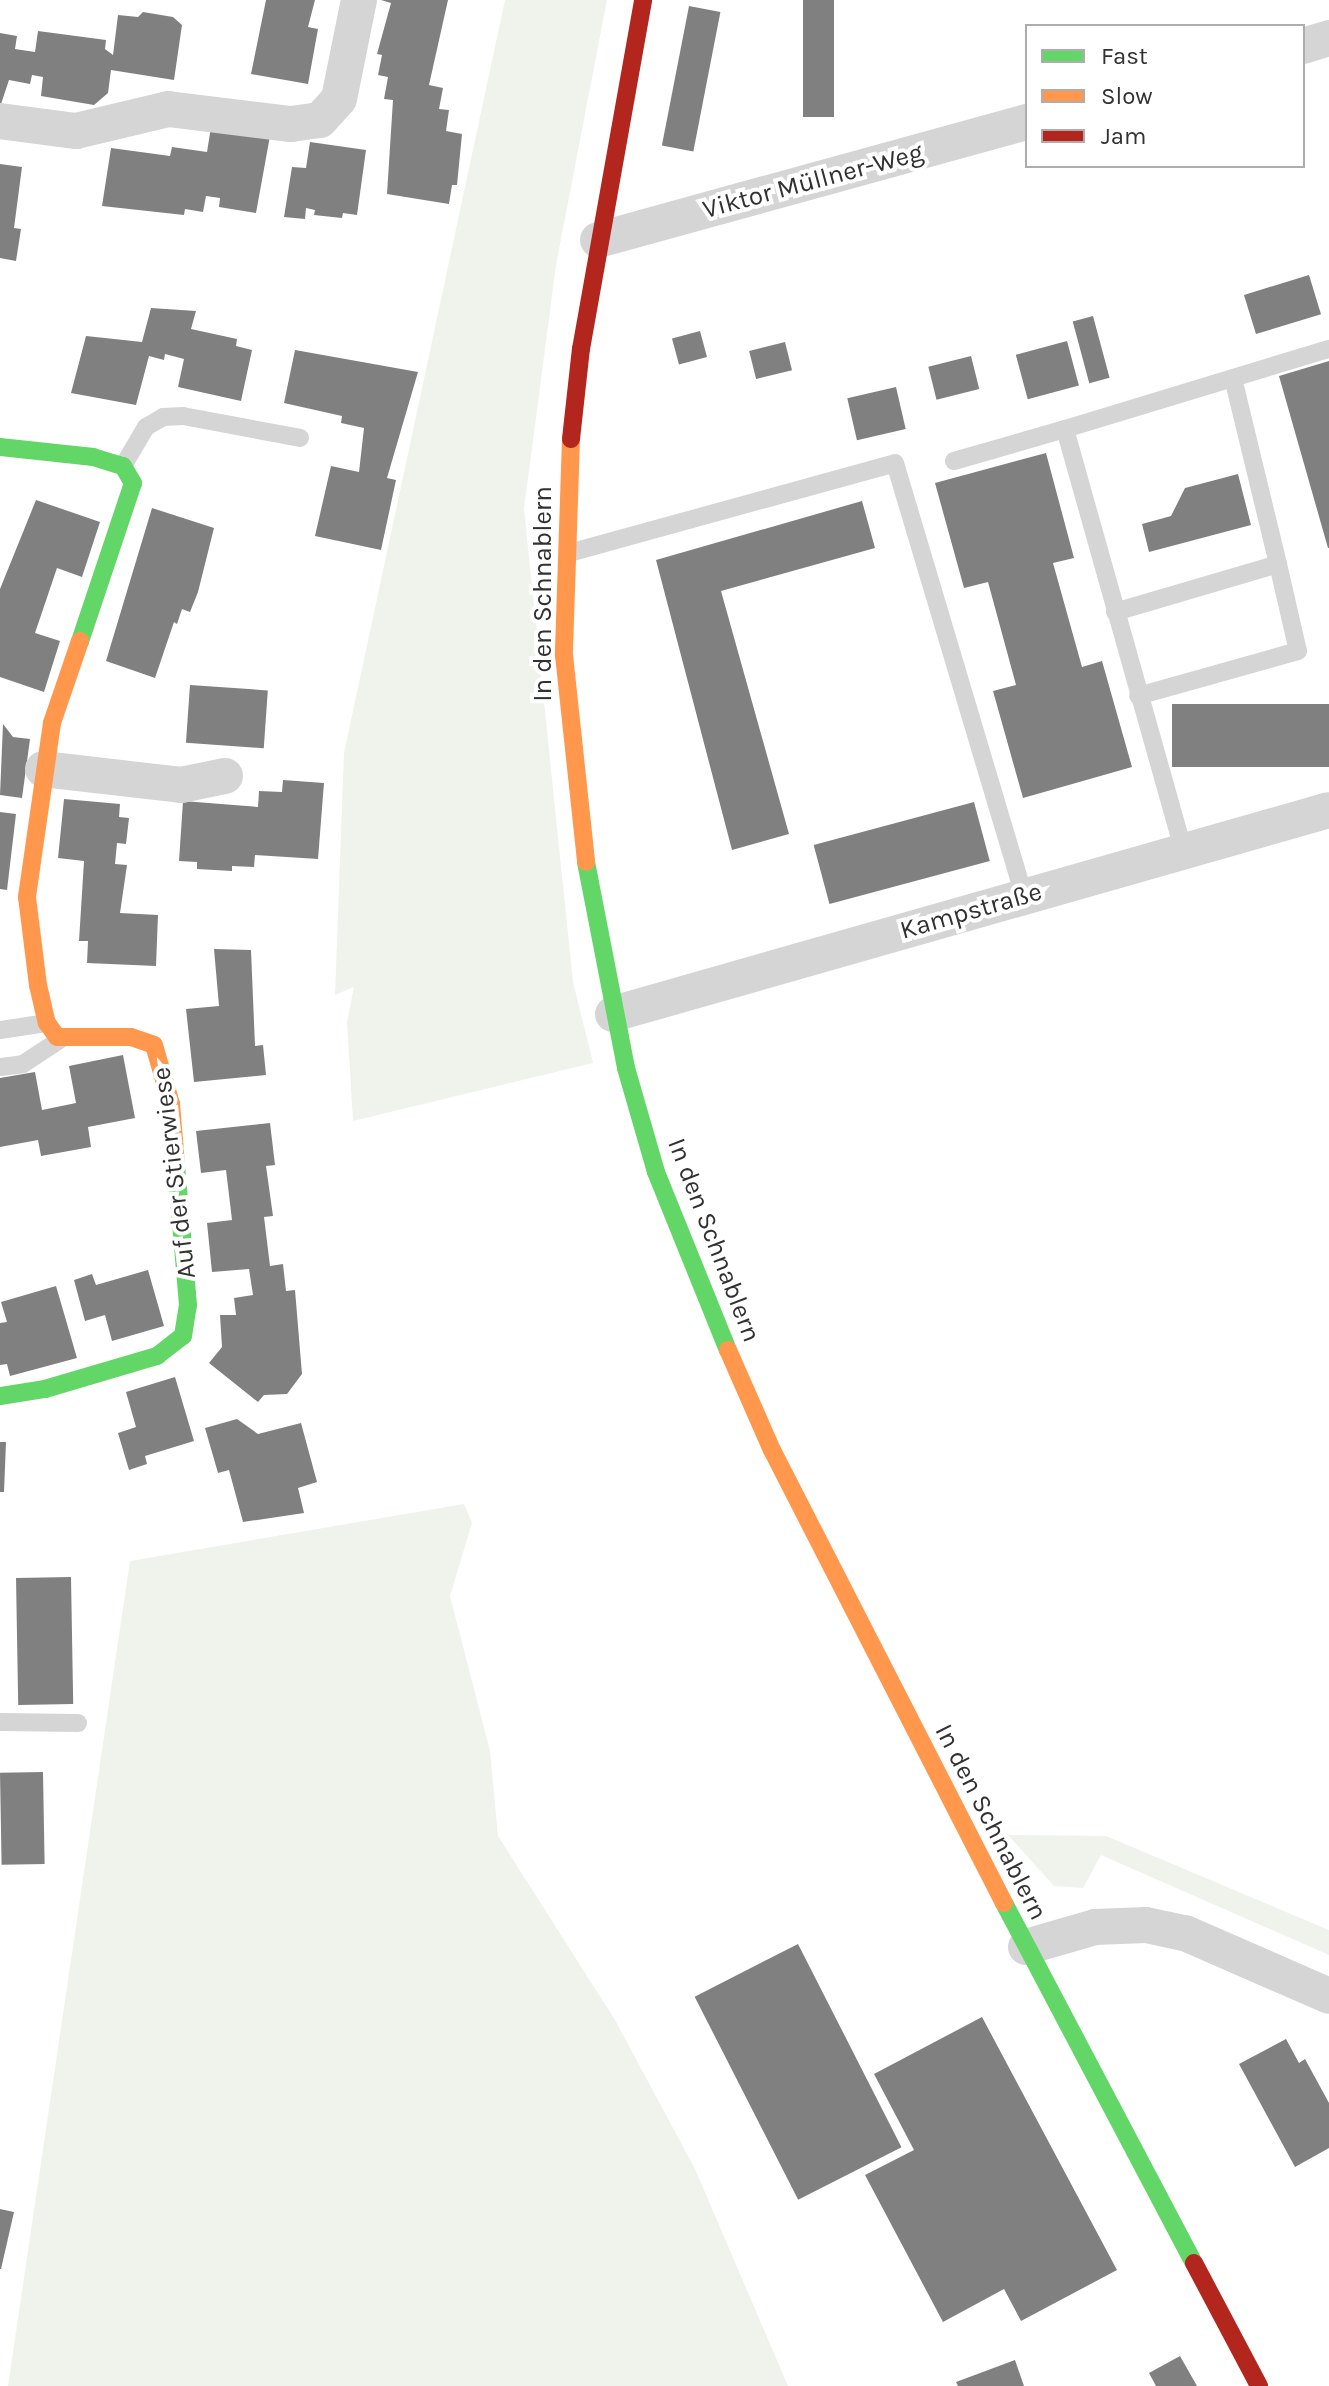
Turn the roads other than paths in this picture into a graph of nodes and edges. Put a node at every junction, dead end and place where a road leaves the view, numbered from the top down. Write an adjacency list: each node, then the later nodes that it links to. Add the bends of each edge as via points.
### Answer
1 (359, 0): 5 (street, via 339,99 320,120 291,124 168,109 145,110 76,131)
2 (643, 0): 7 (street, In den Schnablern)
3 (1329, 38): 4 (street)
4 (1305, 45)
5 (0, 121)
6 (1025, 123): 7 (street, Viktor Müllner-Weg)
7 (598, 240): 15 (street, In den Schnablern, via 570,451)
8 (1329, 349): 9 (lane)
9 (1233, 378): 10 (lane); 16 (lane)
10 (1065, 429): 13 (lane); 17 (lane)
11 (300, 438): 14 (lane, via 183,416 163,417 146,427)
12 (0, 447): 14 (street)
13 (954, 461)
14 (123, 466): 19 (street, via 133,483 131,493 52,723)
15 (566, 554): 23 (lane, via 895,463); 24 (street, In den Schnablern, via 564,655 575,779 589,895)
16 (1278, 564): 17 (lane); 18 (lane, via 1298,651)
17 (1115, 612): 18 (lane)
18 (1138, 696): 22 (lane)
19 (43, 769): 20 (street, via 181,785); 25 (street, via 27,897)
20 (225, 776)
21 (1329, 810): 22 (street, Kampstraße)
22 (1184, 851): 23 (street, Kampstraße)
23 (1024, 896): 24 (street, Kampstraße)
24 (613, 1014): 32 (street, In den Schnablern, via 656,1172 703,1295 772,1450)
25 (47, 1023): 26 (lane); 27 (street)
26 (0, 1030)
27 (61, 1039): 28 (lane, via 23,1064); 29 (street, Auf der Stierwiese, via 131,1037 154,1045 160,1054 171,1104 188,1322 183,1336 157,1356 45,1389)
28 (0, 1067)
29 (0, 1396)
30 (0, 1722): 31 (lane)
31 (78, 1723)
32 (1026, 1947): 33 (street, via 1095,1927 1146,1925 1185,1933); 34 (street, In den Schnablern)
33 (1329, 1996)
34 (1259, 2386)

